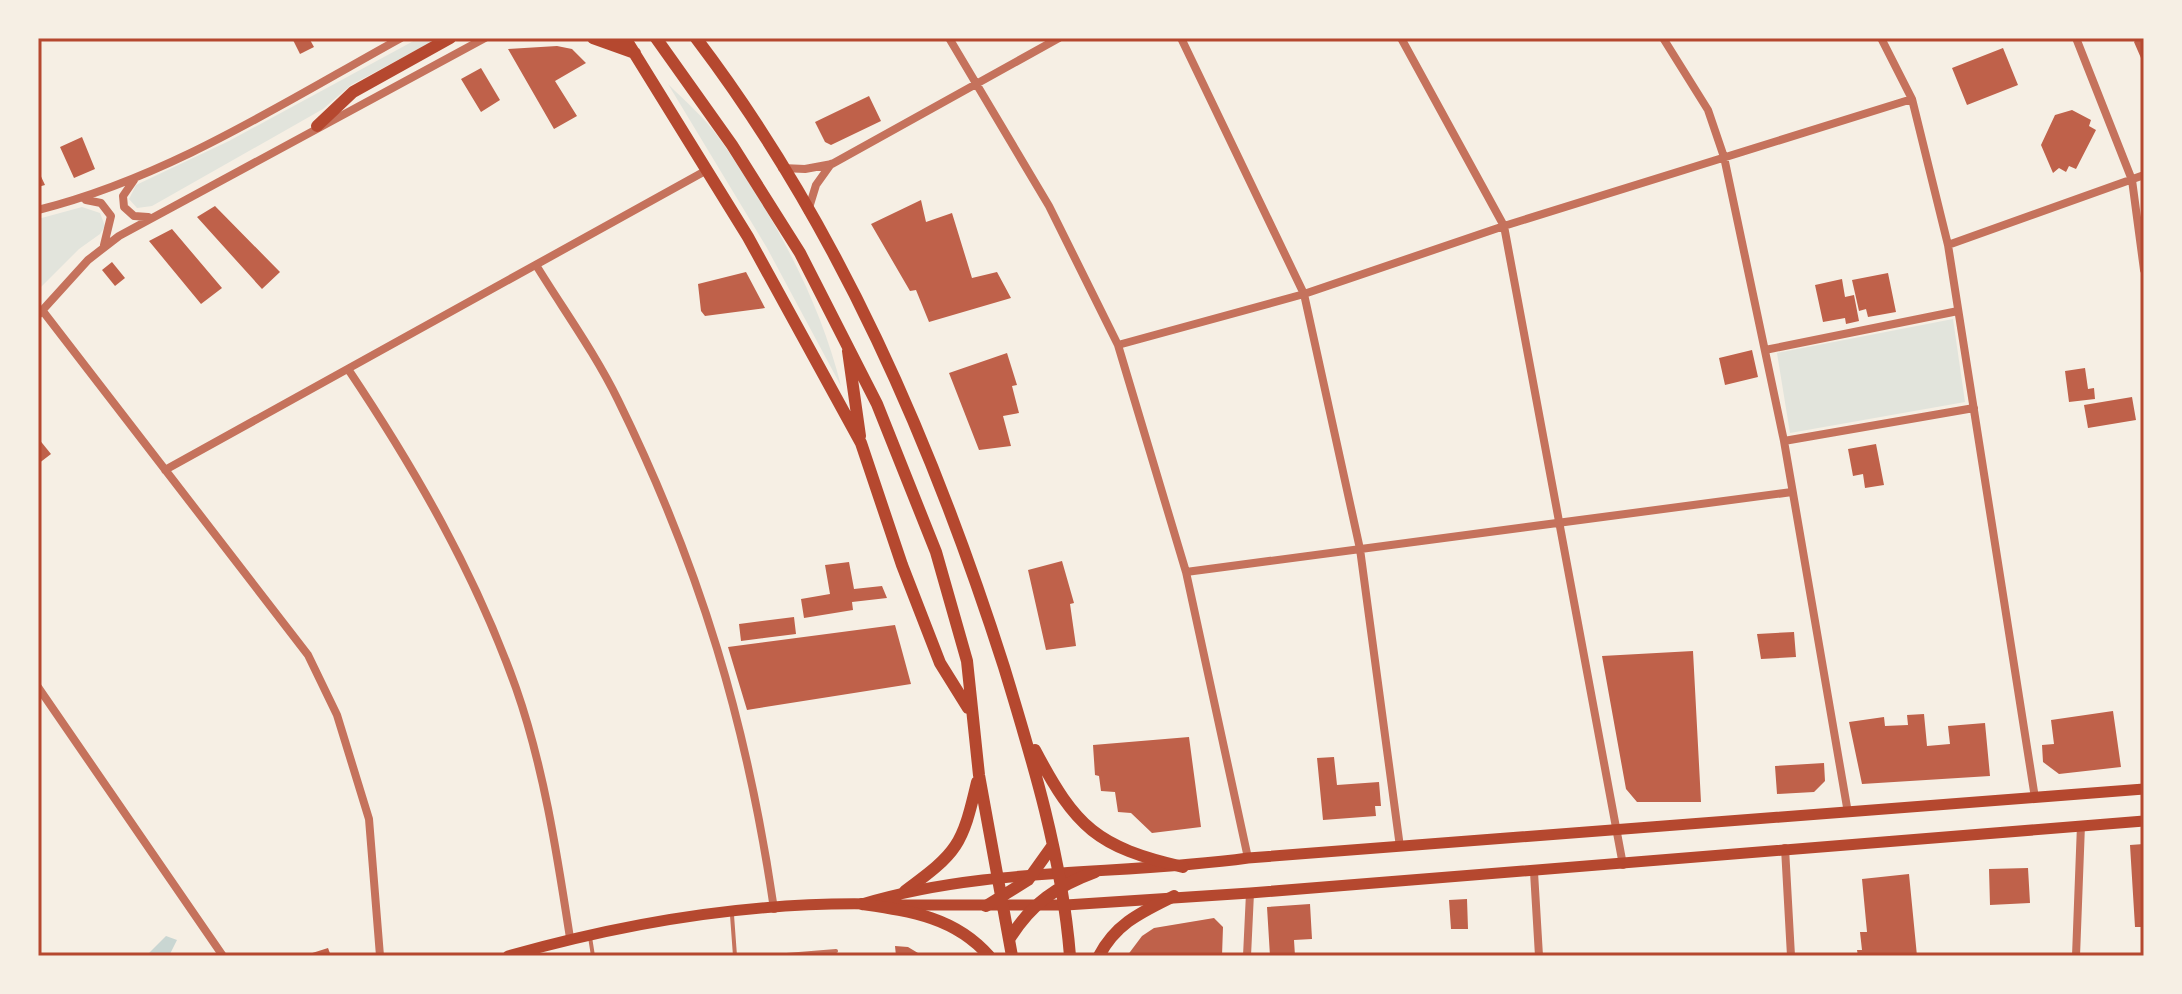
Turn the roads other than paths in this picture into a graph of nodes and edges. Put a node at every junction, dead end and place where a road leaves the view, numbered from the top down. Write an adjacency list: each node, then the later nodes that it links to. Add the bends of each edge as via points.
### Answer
1 (401, 38): 24 (street, via 196,151)
2 (450, 38): 18 (main road, via 362,86)
3 (485, 38): 18 (street)
4 (593, 38): 15 (main road)
5 (625, 38): 15 (main road)
6 (656, 38): 38 (main road, via 789,234)
7 (949, 38): 16 (street)
8 (1059, 38): 16 (street)
9 (1181, 38): 35 (street)
10 (1401, 38): 30 (street)
11 (1663, 38): 19 (street, via 1708,110)
12 (1881, 38): 17 (street)
13 (2076, 38): 25 (street)
14 (701, 42): 21 (main road)
15 (637, 54): 22 (main road)
16 (977, 83): 20 (street); 39 (street, via 1049,206)
17 (1912, 99): 19 (street); 31 (street)
18 (317, 126): 29 (street)
19 (1724, 157): 30 (street); 40 (street)
20 (832, 164): 21 (street); 28 (street, via 816,185)
21 (782, 168): 28 (main road)
22 (707, 170): 33 (street); 44 (main road)
23 (2144, 175): 25 (street)
24 (134, 179): 26 (street); 29 (street, via 123,196 124,207 134,216)
25 (2132, 180): 31 (street); 34 (street)
26 (78, 199): 27 (street); 32 (street, via 107,208 112,223)
27 (38, 210)
28 (808, 211): 52 (main road, via 873,331 933,461)
29 (150, 217): 32 (street)
30 (1504, 226): 35 (street); 47 (street)
31 (1948, 245): 36 (street)
32 (104, 246): 37 (street)
33 (536, 265): 41 (street); 79 (street, via 617,397 699,587 755,787)
34 (2144, 270)
35 (1304, 294): 39 (street); 48 (street)
36 (1958, 311): 40 (street); 42 (street)
37 (40, 312): 45 (street)
38 (846, 340): 44 (main road); 51 (main road, via 877,404 951,594 967,661)
39 (1118, 345): 49 (street)
40 (1765, 350): 43 (street)
41 (348, 369): 45 (street); 82 (street, via 405,454 485,609 538,767)
42 (1974, 408): 43 (street); 55 (street)
43 (1784, 441): 46 (street)
44 (861, 443): 51 (main road, via 940,663)
45 (165, 470): 86 (street, via 296,636 337,715 369,819)
46 (1792, 492): 47 (street); 56 (street)
47 (1562, 522): 48 (street); 59 (street)
48 (1360, 549): 49 (street); 61 (street)
49 (1186, 572): 63 (street)
50 (38, 687): 85 (street)
51 (970, 711): 53 (main road)
52 (1022, 726): 60 (main road); 65 (main road, via 1056,791 1079,821 1132,855)
53 (979, 775): 69 (main road); 71 (main road, via 962,841 948,859)
54 (2144, 789): 55 (main road)
55 (2035, 798): 56 (main road)
56 (1848, 813): 59 (main road)
57 (2144, 821): 58 (main road)
58 (2081, 825): 62 (main road); 98 (street)
59 (1618, 829): 61 (main road); 64 (street)
60 (1053, 845): 68 (main road); 70 (main road)
61 (1400, 847): 63 (main road)
62 (1785, 848): 64 (main road); 97 (street)
63 (1248, 858): 65 (main road)
64 (1623, 865): 67 (main road)
65 (1183, 867): 66 (main road)
66 (1095, 872): 70 (main road)
67 (1534, 872): 72 (main road); 96 (street)
68 (1033, 875): 69 (main road); 70 (main road); 74 (main road)
69 (998, 876): 71 (main road); 74 (main road)
70 (1061, 880): 76 (main road); 77 (main road)
71 (905, 891): 75 (main road)
72 (1250, 893): 73 (main road); 95 (street)
73 (1174, 896): 77 (main road); 94 (main road, via 1131,917 1108,938)
74 (1002, 902): 76 (main road); 78 (main road); 83 (main road)
75 (862, 904): 78 (main road); 79 (main road); 91 (main road, via 924,913 969,936)
76 (1034, 905): 77 (main road); 83 (main road)
77 (1066, 905): 93 (main road)
78 (986, 906)
79 (774, 909): 80 (main road)
80 (732, 913): 81 (main road); 89 (lane)
81 (589, 935): 82 (main road); 88 (lane)
82 (570, 938): 87 (main road)
83 (1010, 938): 92 (main road)
84 (836, 951): 90 (lane)
85 (223, 956)
86 (380, 956)
87 (508, 956)
88 (593, 956)
89 (735, 956)
90 (774, 956)
91 (989, 956)
92 (1012, 956)
93 (1070, 956)
94 (1099, 956)
95 (1247, 956)
96 (1539, 956)
97 (1791, 956)
98 (2076, 956)

